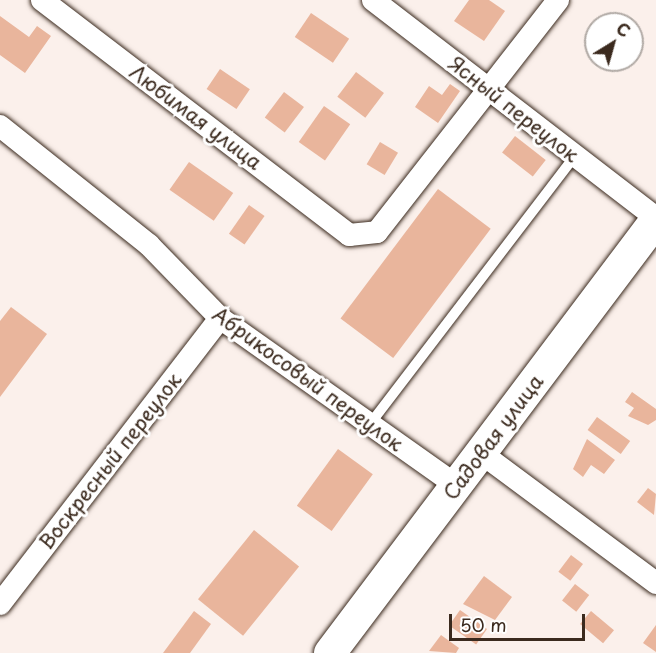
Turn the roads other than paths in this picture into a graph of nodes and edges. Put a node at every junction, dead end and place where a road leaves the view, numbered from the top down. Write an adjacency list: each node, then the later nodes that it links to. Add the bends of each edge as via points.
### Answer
1 (42, 0): 4 (street, Любимая улица, via 349,235 377,232)
2 (373, 0): 4 (street, Ясный переулок)
3 (558, 0): 4 (street)
4 (488, 89): 6 (street, Ясный переулок)
5 (0, 126): 8 (street, Абрикосовый переулок, via 149,244)
6 (575, 156): 7 (street, Ясный переулок); 9 (lane)
7 (656, 219): 10 (main road, Садовая улица)
8 (220, 318): 9 (street, Абрикосовый переулок); 13 (street, Воскресный переулок)
9 (370, 424): 11 (street, Абрикосовый переулок)
10 (481, 453): 11 (main road, Садовая улица); 12 (street)
11 (457, 486): 14 (main road, Садовая улица)
12 (656, 583)
13 (0, 604)
14 (330, 653)

